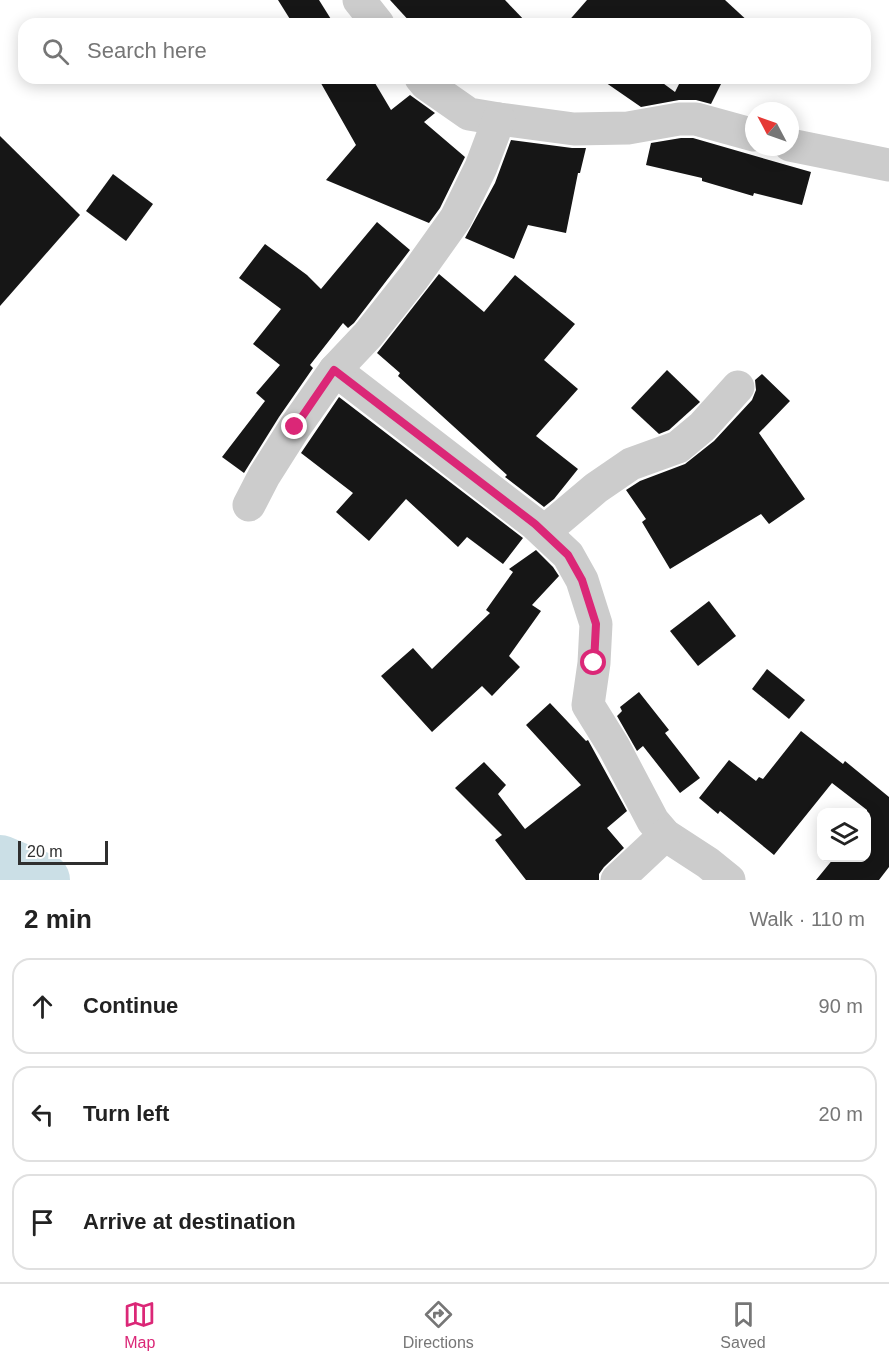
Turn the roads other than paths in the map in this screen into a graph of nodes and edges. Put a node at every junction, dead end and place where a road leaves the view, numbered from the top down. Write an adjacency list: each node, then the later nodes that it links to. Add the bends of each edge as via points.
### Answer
1 (359, 0): 2 (street)
2 (373, 18)
3 (426, 84): 4 (street, via 470,114)
4 (499, 119): 5 (street, via 574,129 628,128 696,119); 8 (street, via 456,218 368,335)
5 (745, 133)
6 (799, 147): 7 (street)
7 (889, 165)
8 (334, 370): 10 (street); 11 (street)
9 (738, 387): 11 (street, via 678,447 631,464)
10 (249, 505)
11 (544, 532): 12 (street, via 568,555 582,580 596,624 588,705 653,821)
12 (665, 835): 13 (street); 14 (street)
13 (617, 880)
14 (729, 880)

